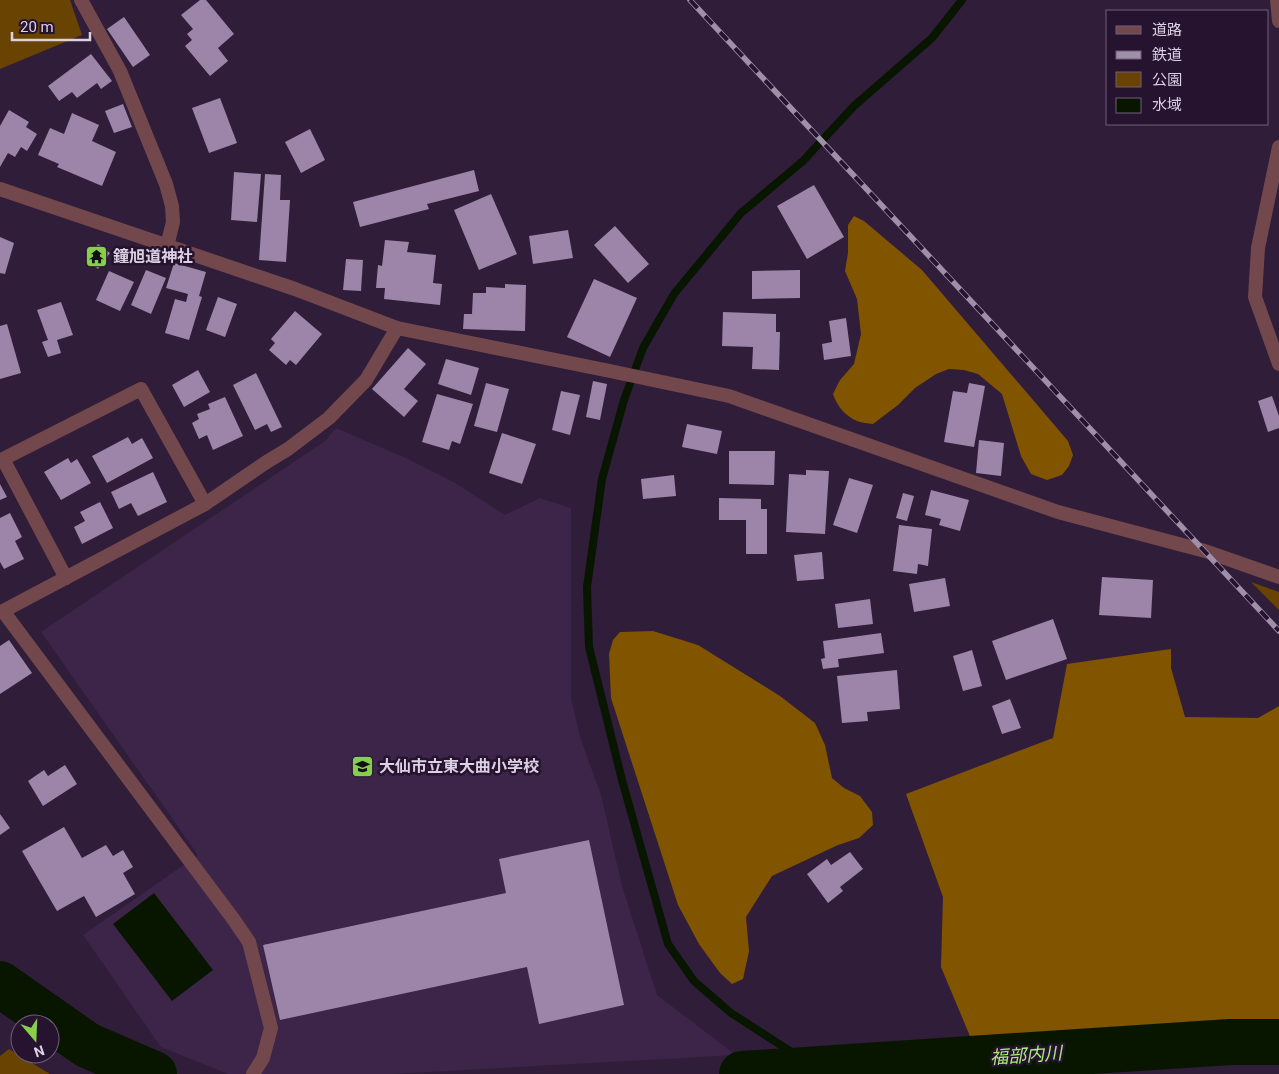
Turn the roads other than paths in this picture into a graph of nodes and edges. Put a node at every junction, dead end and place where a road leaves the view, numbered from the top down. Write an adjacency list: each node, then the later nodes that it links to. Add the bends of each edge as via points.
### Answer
1 (81, 0): 6 (street, via 120,71 166,184 173,222)
2 (1277, 0): 3 (street)
3 (1279, 21)
4 (1279, 147): 8 (street, via 1258,248 1255,297)
5 (0, 189): 6 (street)
6 (167, 246): 7 (street)
7 (398, 328): 9 (street, via 366,380 329,418); 10 (street, via 729,396 1058,512 1205,551)
8 (1279, 364)
9 (205, 504): 11 (street); 11 (street, via 142,389 3,459)
10 (1279, 576)
11 (66, 578): 12 (street, via 3,611 249,942 271,1028 263,1058)
12 (253, 1074)

